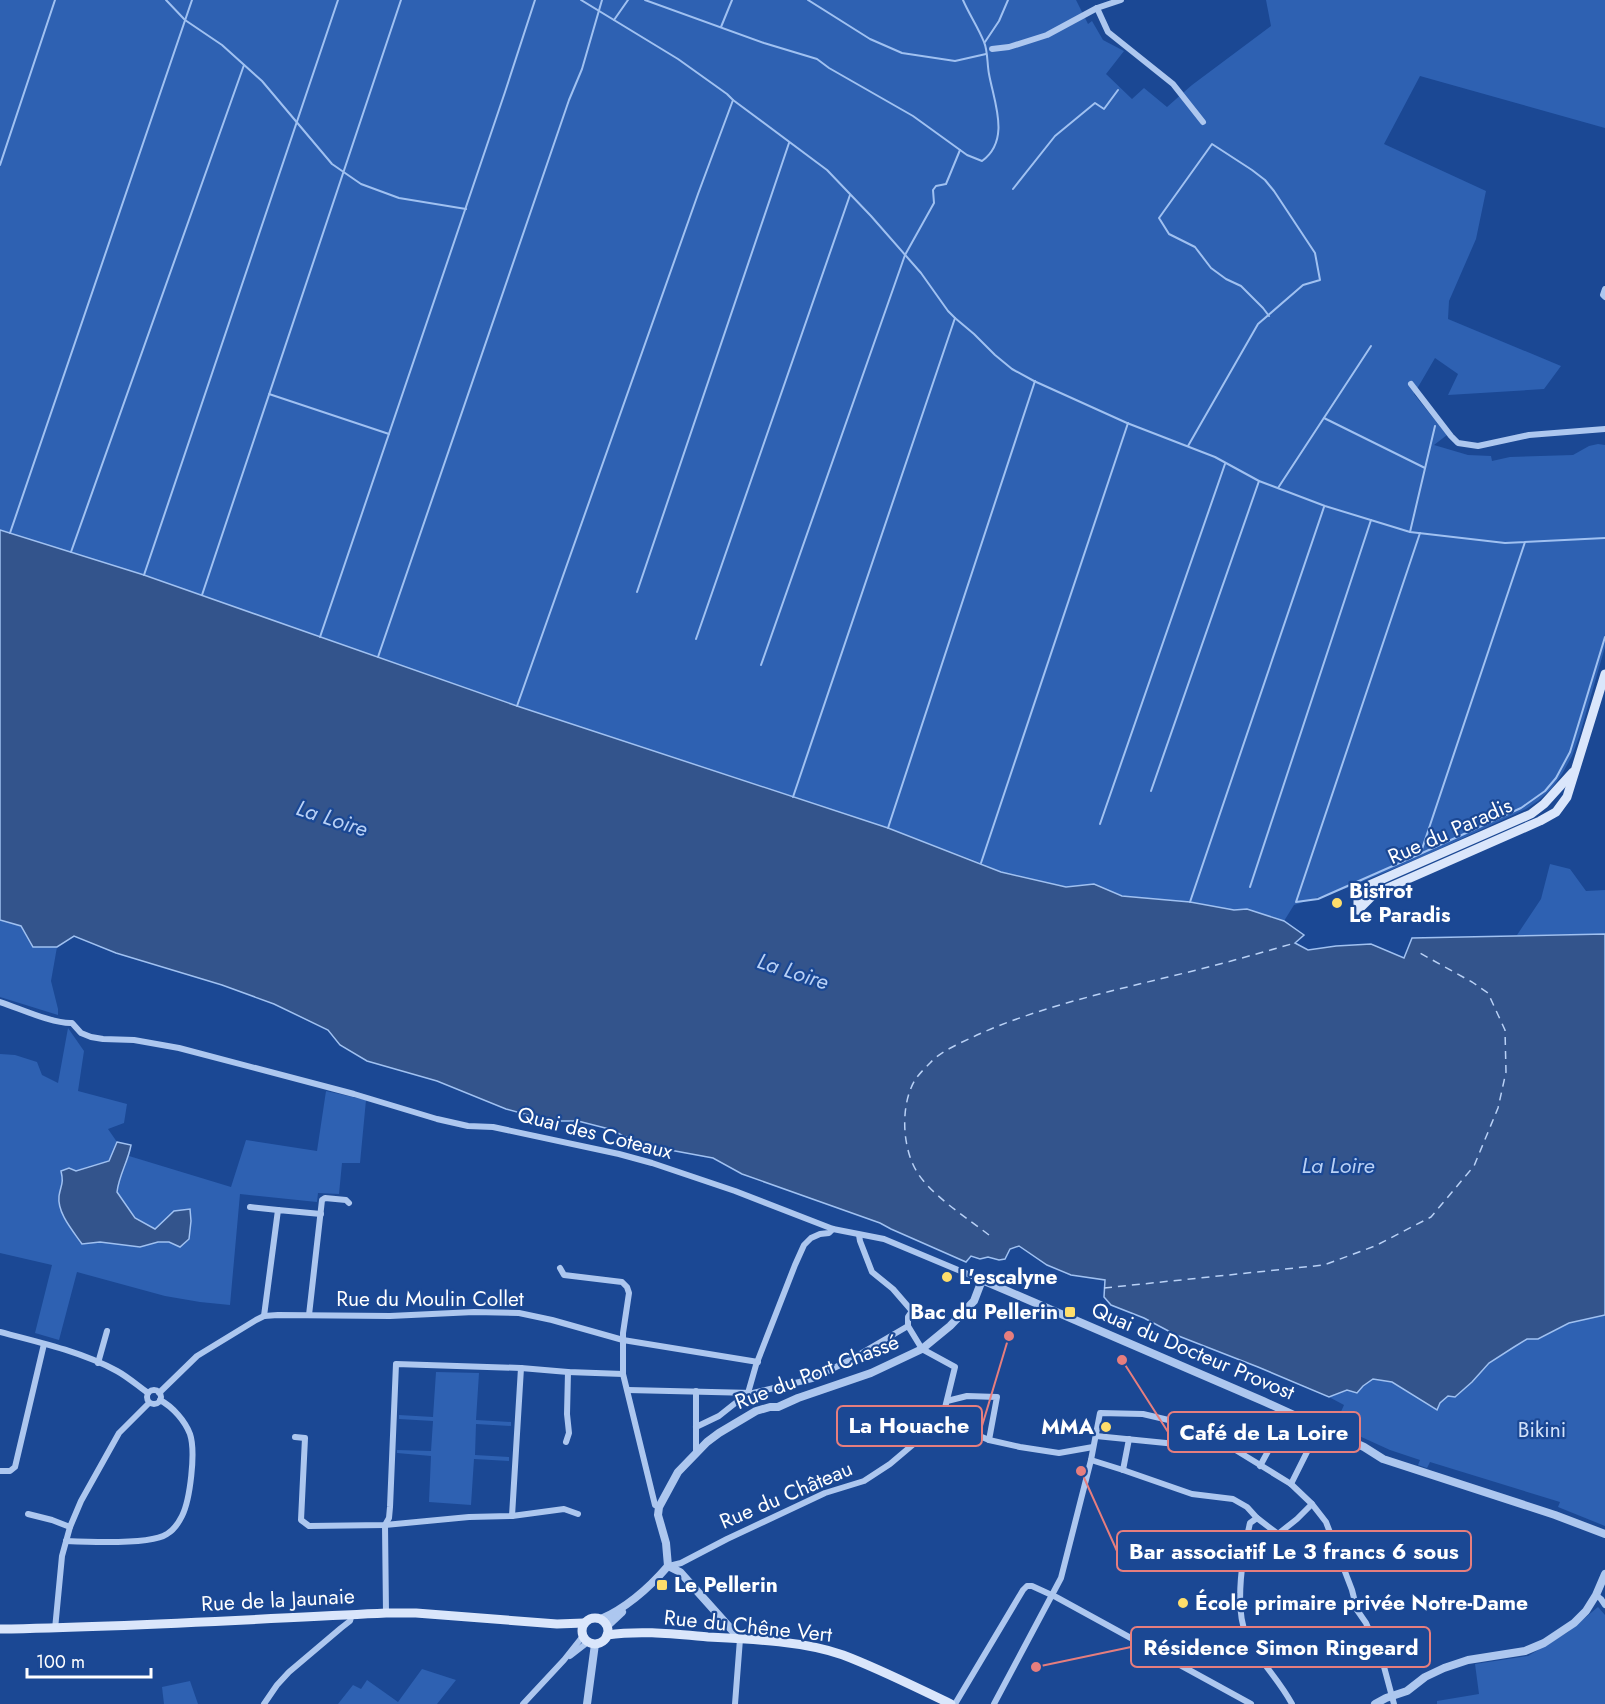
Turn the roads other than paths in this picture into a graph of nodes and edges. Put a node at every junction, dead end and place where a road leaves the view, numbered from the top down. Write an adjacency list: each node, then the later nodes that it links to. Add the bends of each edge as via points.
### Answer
1 (1121, 0): 2 (street)
2 (1097, 8): 3 (street, via 1047,35); 4 (street, via 1108,32 1173,84)
3 (992, 49)
4 (1203, 122)
5 (1411, 384): 6 (street, via 1458,443 1478,446 1529,435)
6 (1605, 429)
7 (1605, 674): 8 (main road, Rue du Paradis)
8 (1574, 772): 8 (main road, Rue du Paradis, via 1531,814 1360,889 1358,910 1382,890 1550,816 1564,802)
9 (0, 1002): 14 (street, Quai des Coteaux, via 72,1023 91,1037 179,1048 437,1119 619,1154 735,1191)
10 (349, 1203): 13 (street, via 325,1198)
11 (250, 1207): 12 (street)
12 (278, 1210): 13 (street); 20 (street)
13 (321, 1214): 19 (street)
14 (833, 1229): 15 (street, Quai des Coteaux); 27 (street, via 804,1245)
15 (859, 1235): 17 (street, Quai des Coteaux, via 896,1243); 21 (street, via 872,1272 912,1311)
16 (560, 1268): 24 (street, via 564,1275 622,1282 627,1287)
17 (982, 1280): 18 (street, Quai des Coteaux); 26 (street, Rue du Port Chassé, via 969,1306)
18 (1035, 1303): 39 (street, Quai du Docteur Provost)
19 (309, 1315): 20 (street, Rue du Moulin Collet); 24 (street, Rue du Moulin Collet, via 519,1313)
20 (264, 1316): 36 (street, Rue du Moulin Collet, via 197,1356)
21 (908, 1326): 26 (street); 35 (street, via 812,1379)
22 (107, 1330): 28 (street)
23 (0, 1332): 25 (street)
24 (623, 1340): 27 (street, Rue du Moulin Collet); 31 (street)
25 (44, 1344): 28 (street); 54 (street, via 15,1467)
26 (922, 1349): 37 (street, via 955,1367); 50 (street, Rue du Port Chassé, via 871,1373 778,1407 756,1411 719,1432)
27 (758, 1362): 35 (street)
28 (98, 1363): 34 (street)
29 (521, 1368): 30 (street); 60 (street); 62 (street, via 396,1364 390,1506)
30 (568, 1372): 31 (street); 47 (street)
31 (623, 1374): 32 (street)
32 (628, 1390): 33 (street); 57 (street)
33 (696, 1391): 35 (street); 42 (street)
34 (148, 1393): 36 (street, via 153,1390); 38 (street)
35 (747, 1393): 42 (street, via 719,1416)
36 (159, 1396): 38 (street, via 155,1404); 65 (street, via 184,1423 193,1454 187,1499 176,1527 165,1536 148,1540)
37 (947, 1401): 40 (street); 46 (street, via 967,1396 997,1397)
38 (149, 1403): 63 (street, via 119,1433)
39 (1289, 1413): 41 (street, Quai du Docteur Provost); 52 (street)
40 (942, 1420): 46 (street); 66 (street, Rue du Château, via 864,1481 825,1493)
41 (1320, 1426): 55 (street); 64 (street, Quai du Docteur Provost, via 1383,1459)
42 (696, 1427): 50 (street)
43 (1096, 1436): 45 (street); 48 (street); 49 (street, via 1100,1413 1143,1414 1211,1430 1228,1437)
44 (295, 1437): 62 (street, via 304,1438 304,1523)
45 (1129, 1439): 49 (street); 53 (street)
46 (989, 1440): 48 (street, via 1059,1453)
47 (566, 1442)
48 (1093, 1447): 51 (street)
49 (1229, 1448): 52 (street)
50 (696, 1452): 57 (street, Rue du Port Chassé, via 678,1472)
51 (1091, 1460): 53 (street); 68 (street, via 1061,1578)
52 (1260, 1466): 55 (street)
53 (1123, 1470): 61 (street, via 1192,1494 1233,1499)
54 (0, 1471)
55 (1291, 1484): 56 (street)
56 (1312, 1504): 61 (street, via 1278,1534); 78 (street, via 1326,1522 1357,1610 1377,1648)
57 (658, 1507): 66 (street)
58 (28, 1514): 63 (street)
59 (578, 1514): 60 (street, via 564,1509)
60 (512, 1516): 62 (street)
61 (1257, 1518): 86 (street, via 1250,1523 1246,1538 1240,1607 1246,1633)
62 (385, 1525): 71 (street)
63 (70, 1527): 65 (street)
64 (1605, 1534)
65 (66, 1541): 75 (street)
66 (668, 1566): 73 (street, Rue du Château); 77 (street, via 680,1572)
67 (1605, 1574): 69 (street)
68 (1052, 1595): 83 (street, via 1032,1586 1023,1590); 84 (street); 85 (street)
69 (1596, 1595): 70 (street); 78 (street, via 1574,1623 1544,1643 1525,1651 1444,1668)
70 (1605, 1605)
71 (386, 1613): 72 (main road, Rue de la Jaunaie); 76 (main road, Rue de la Jaunaie, via 557,1624)
72 (352, 1614): 75 (main road, Rue de la Jaunaie); 79 (street, via 350,1621 289,1672)
73 (606, 1627): 76 (main road, via 603,1642); 76 (main road, Rue de la Jaunaie, via 590,1618); 77 (main road, Rue du Chêne Vert)
74 (0, 1629): 75 (main road, Rue de la Jaunaie)
75 (55, 1629)
76 (586, 1636): 80 (street); 81 (street)
77 (740, 1639): 82 (street); 83 (main road, Rue du Chêne Vert, via 842,1655)
78 (1393, 1700): 87 (street)
79 (264, 1704)
80 (524, 1704)
81 (587, 1704)
82 (735, 1704)
83 (953, 1704)
84 (994, 1704)
85 (1251, 1704)
86 (1292, 1704)
87 (1376, 1704)

